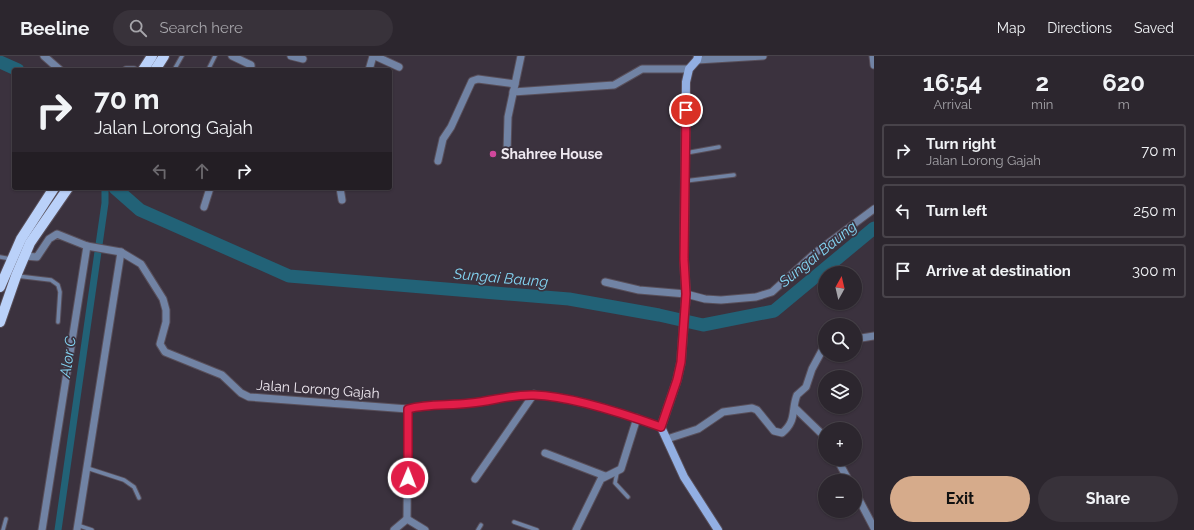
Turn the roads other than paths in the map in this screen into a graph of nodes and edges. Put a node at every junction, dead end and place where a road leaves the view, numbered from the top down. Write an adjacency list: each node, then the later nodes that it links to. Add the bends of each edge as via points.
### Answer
1 (44, 56): 16 (street)
2 (152, 56): 17 (main road)
3 (164, 56): 18 (main road)
4 (182, 56): 19 (lane)
5 (215, 56): 20 (lane)
6 (232, 56): 21 (street, via 247,61)
7 (292, 56): 13 (street)
8 (374, 56): 15 (street); 22 (street)
9 (521, 56): 24 (street)
10 (763, 56): 12 (street)
11 (874, 56): 14 (street)
12 (698, 58): 23 (street)
13 (303, 59)
14 (874, 65)
15 (399, 67)
16 (58, 68)
17 (144, 68)
18 (156, 68)
19 (175, 68)
20 (209, 68)
21 (251, 68)
22 (370, 68)
23 (689, 69): 25 (street, via 642,69 614,85); 28 (street, via 686,82)
24 (515, 84): 25 (street); 29 (street, via 478,79 472,81 451,128 443,139)
25 (513, 92): 27 (street, via 508,116)
26 (719, 147): 28 (lane)
27 (507, 152)
28 (686, 153): 31 (street)
29 (438, 161)
30 (734, 175): 31 (lane)
31 (685, 181): 47 (street)
32 (53, 190): 43 (main road, via 30,223)
33 (67, 190): 41 (main road, via 42,223)
34 (209, 190): 37 (street)
35 (340, 190): 36 (street)
36 (342, 200)
37 (204, 207)
38 (874, 209): 47 (street, via 815,253 772,292 756,297 721,300)
39 (89, 246): 40 (street, Jalan Lorong Gajah); 41 (street, Jalan Lorong Gajah, via 57,234 50,239 37,257); 75 (street)
40 (121, 252): 55 (street, Jalan Lorong Gajah, via 141,264 163,300 166,322 160,344 169,355 222,375 249,397); 61 (street)
41 (24, 256): 44 (main road)
42 (0, 257): 43 (lane)
43 (11, 260): 46 (main road)
44 (16, 276): 48 (main road); 49 (lane, via 52,280 58,285)
45 (605, 282): 47 (street, via 639,290)
46 (0, 287)
47 (686, 294): 57 (street, via 681,362)
48 (0, 322)
49 (58, 322)
50 (874, 336): 51 (street)
51 (862, 338)
52 (818, 358): 54 (street, via 806,387 796,395)
53 (534, 394): 55 (street, Jalan Lorong Gajah, via 471,403 423,405); 56 (street, Jalan Lorong Gajah, via 556,397); 64 (street)
54 (795, 408): 58 (street); 59 (street, via 788,427 782,433 774,431 757,410 752,408 723,412 698,429)
55 (408, 409): 69 (street)
56 (637, 418): 57 (street, Jalan Lorong Gajah); 62 (street, via 624,463)
57 (661, 427): 59 (street)
58 (818, 430)
59 (668, 440): 82 (street, via 684,477)
60 (545, 452): 63 (street)
61 (87, 468): 66 (lane, via 124,480 134,487); 72 (street)
62 (617, 473): 63 (street); 65 (lane, via 615,483)
63 (604, 476): 81 (street)
64 (475, 479)
65 (628, 497)
66 (139, 498)
67 (862, 505): 73 (street)
68 (6, 519): 74 (lane)
69 (407, 519): 77 (street); 78 (street)
70 (514, 522): 80 (lane)
71 (482, 525): 79 (lane)
72 (77, 528): 76 (lane)
73 (874, 528)
74 (3, 530)
75 (42, 530)
76 (92, 530)
77 (394, 530)
78 (424, 530)
79 (478, 530)
80 (537, 530)
81 (576, 530)
82 (718, 530)

